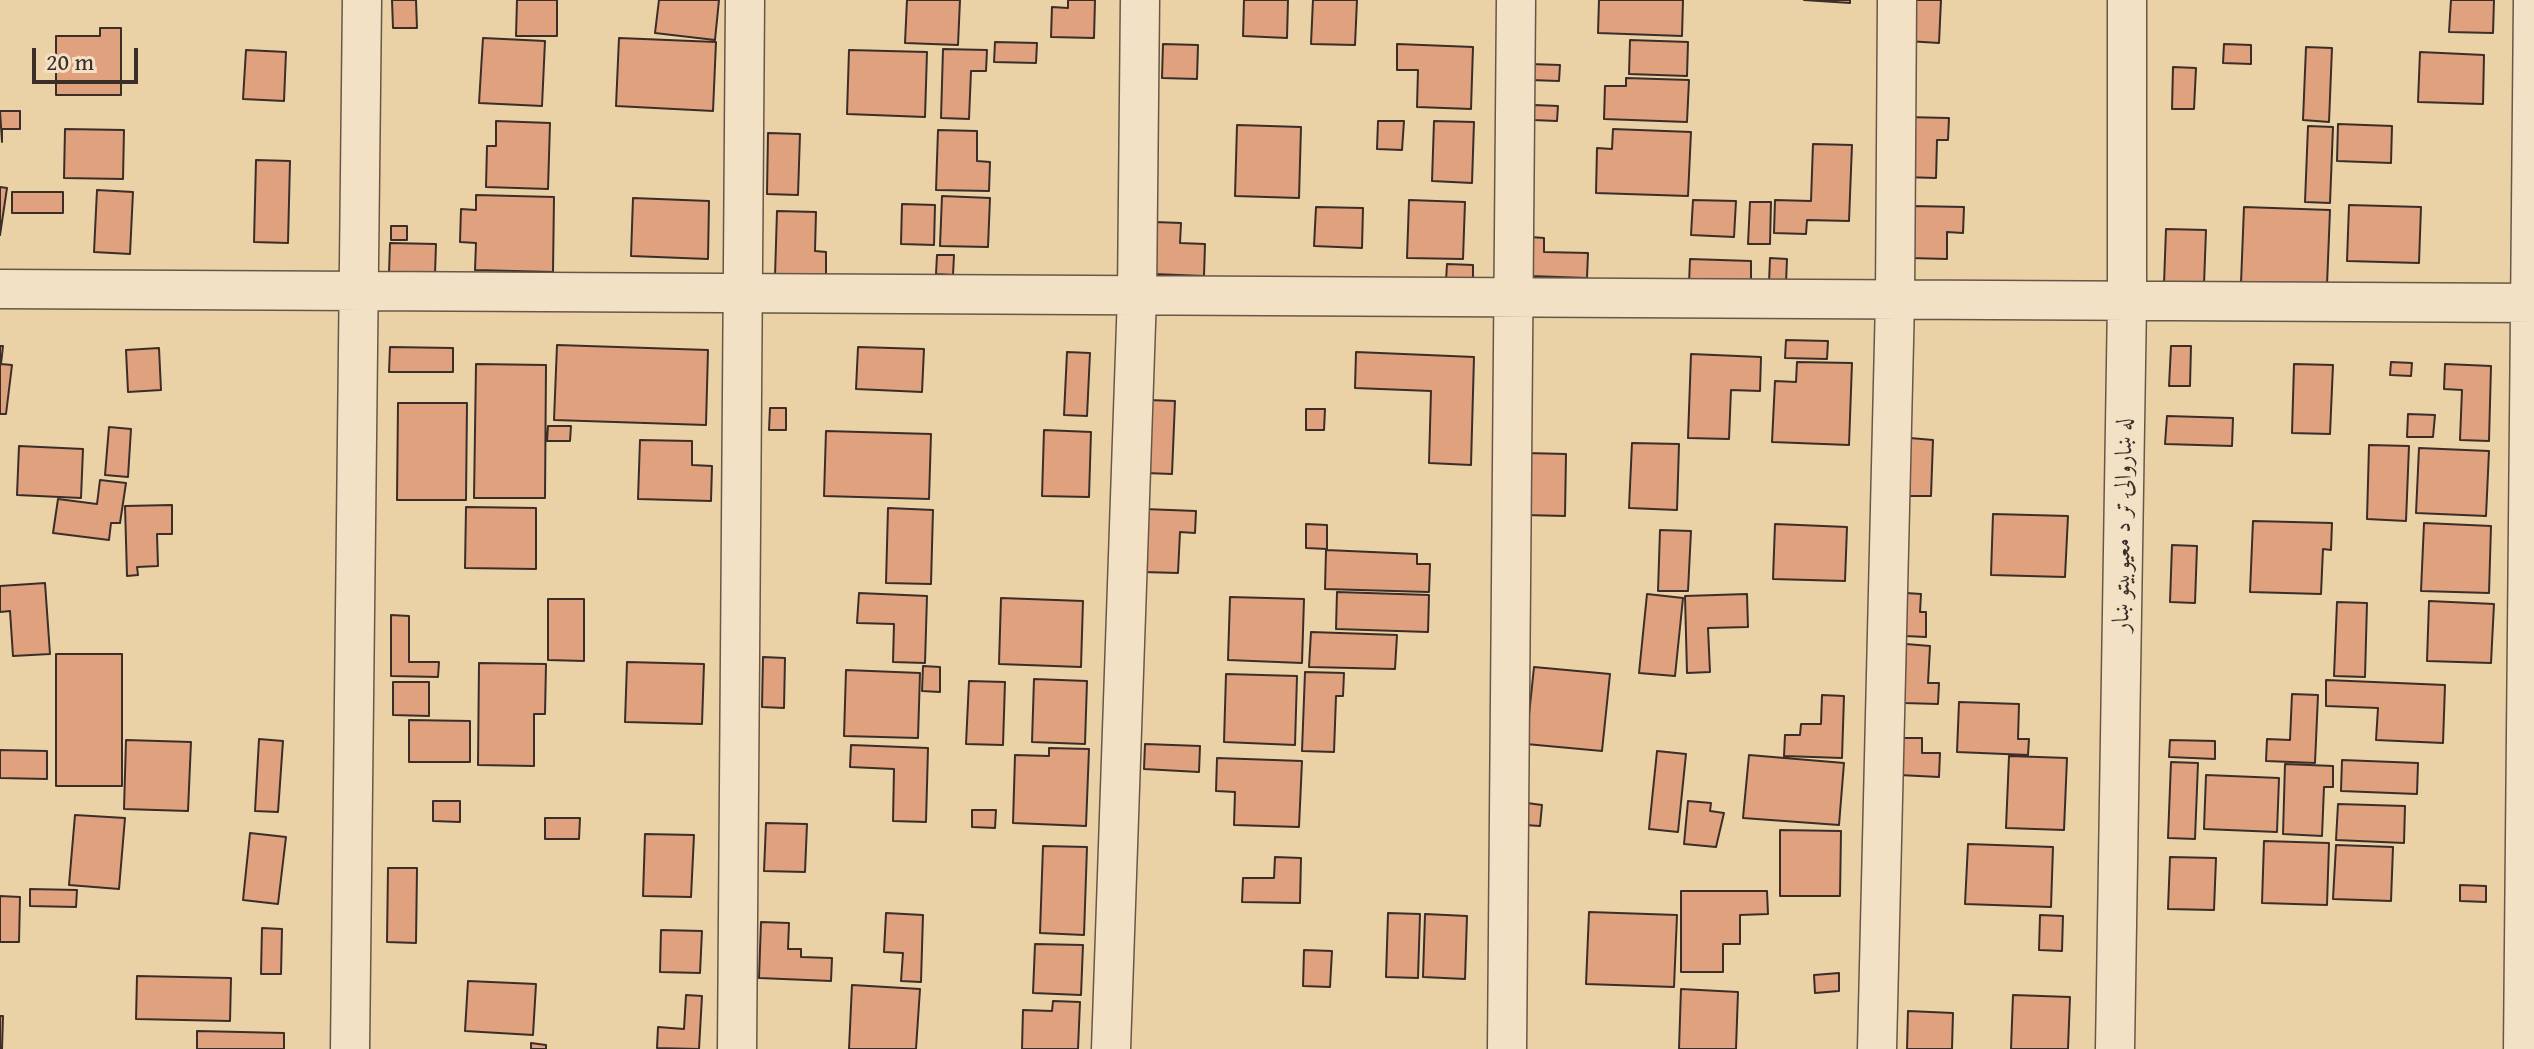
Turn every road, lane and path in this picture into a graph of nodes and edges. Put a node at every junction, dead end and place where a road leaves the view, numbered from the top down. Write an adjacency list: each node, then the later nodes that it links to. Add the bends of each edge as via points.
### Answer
1 (362, 0): 9 (street)
2 (745, 0): 10 (street)
3 (1140, 0): 11 (street)
4 (1516, 0): 12 (street)
5 (1897, 0): 13 (street)
6 (2127, 0): 14 (street, له ښاروالۍ تر د معیوبیتو ښار)
7 (2533, 0): 15 (street)
8 (0, 289): 9 (street)
9 (357, 291): 10 (street); 16 (street)
10 (743, 293): 11 (street); 17 (street)
11 (1137, 295): 12 (street); 18 (street)
12 (1513, 297): 13 (street); 19 (street)
13 (1895, 300): 14 (street); 20 (street)
14 (2127, 301): 15 (street); 21 (street, له ښاروالۍ تر د معیوبیتو ښار)
15 (2532, 303): 22 (street)
16 (350, 1049)
17 (737, 1049)
18 (1111, 1049)
19 (1507, 1049)
20 (1877, 1049)
21 (2115, 1049)
22 (2523, 1049)

